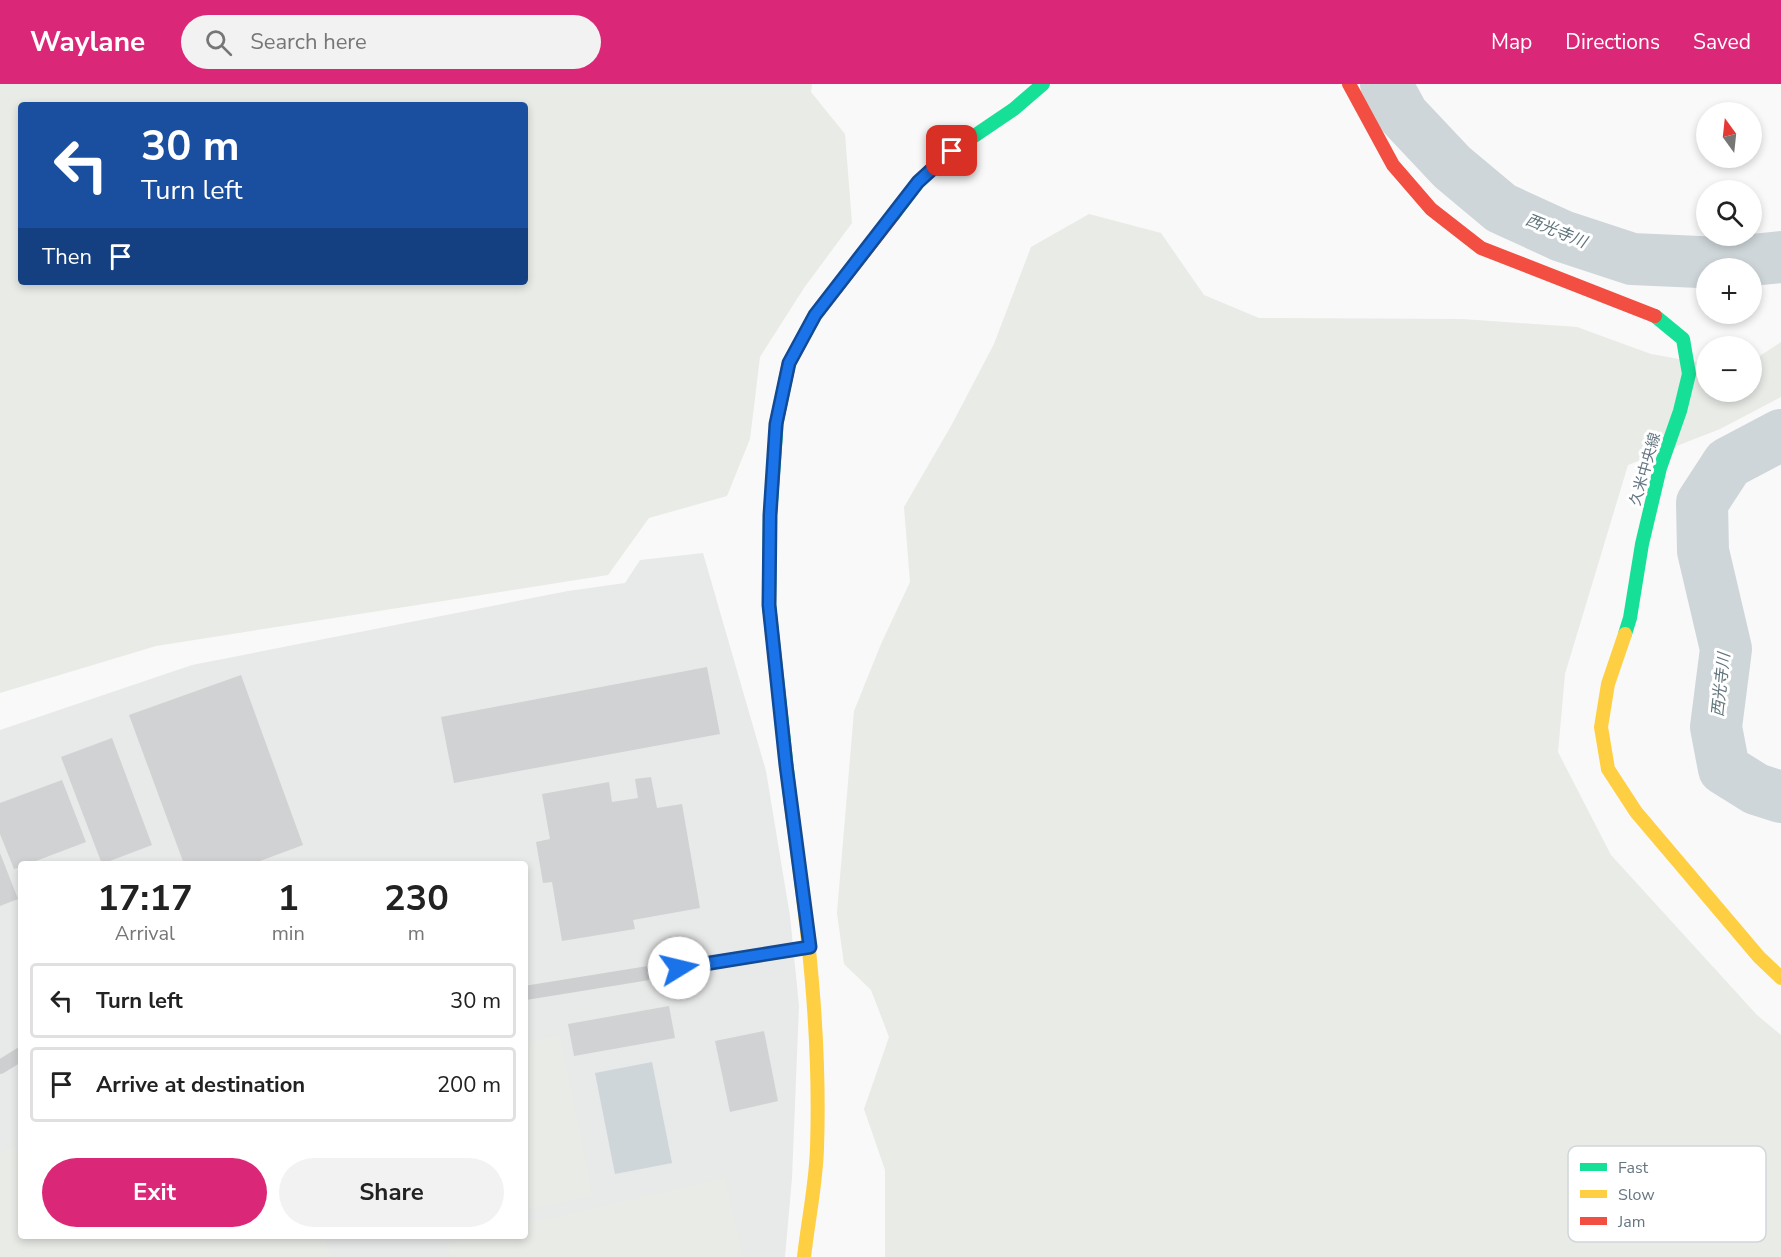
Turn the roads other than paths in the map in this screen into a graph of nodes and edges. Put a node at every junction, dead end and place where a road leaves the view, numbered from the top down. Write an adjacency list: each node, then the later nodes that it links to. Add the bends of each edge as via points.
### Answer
1 (1043, 84): 3 (street, via 952,151 918,182 815,315 789,363 776,424 769,605)
2 (1349, 84): 4 (street, 久米中央線, via 1393,165 1431,209 1481,248 1653,314 1683,339 1689,374 1655,490 1630,618 1608,684 1601,727 1608,770 1636,812)
3 (810, 947): 5 (lane); 8 (street, via 817,1041 817,1149)
4 (1781, 978)
5 (528, 993)
6 (18, 1056): 7 (lane)
7 (0, 1067)
8 (804, 1257)

